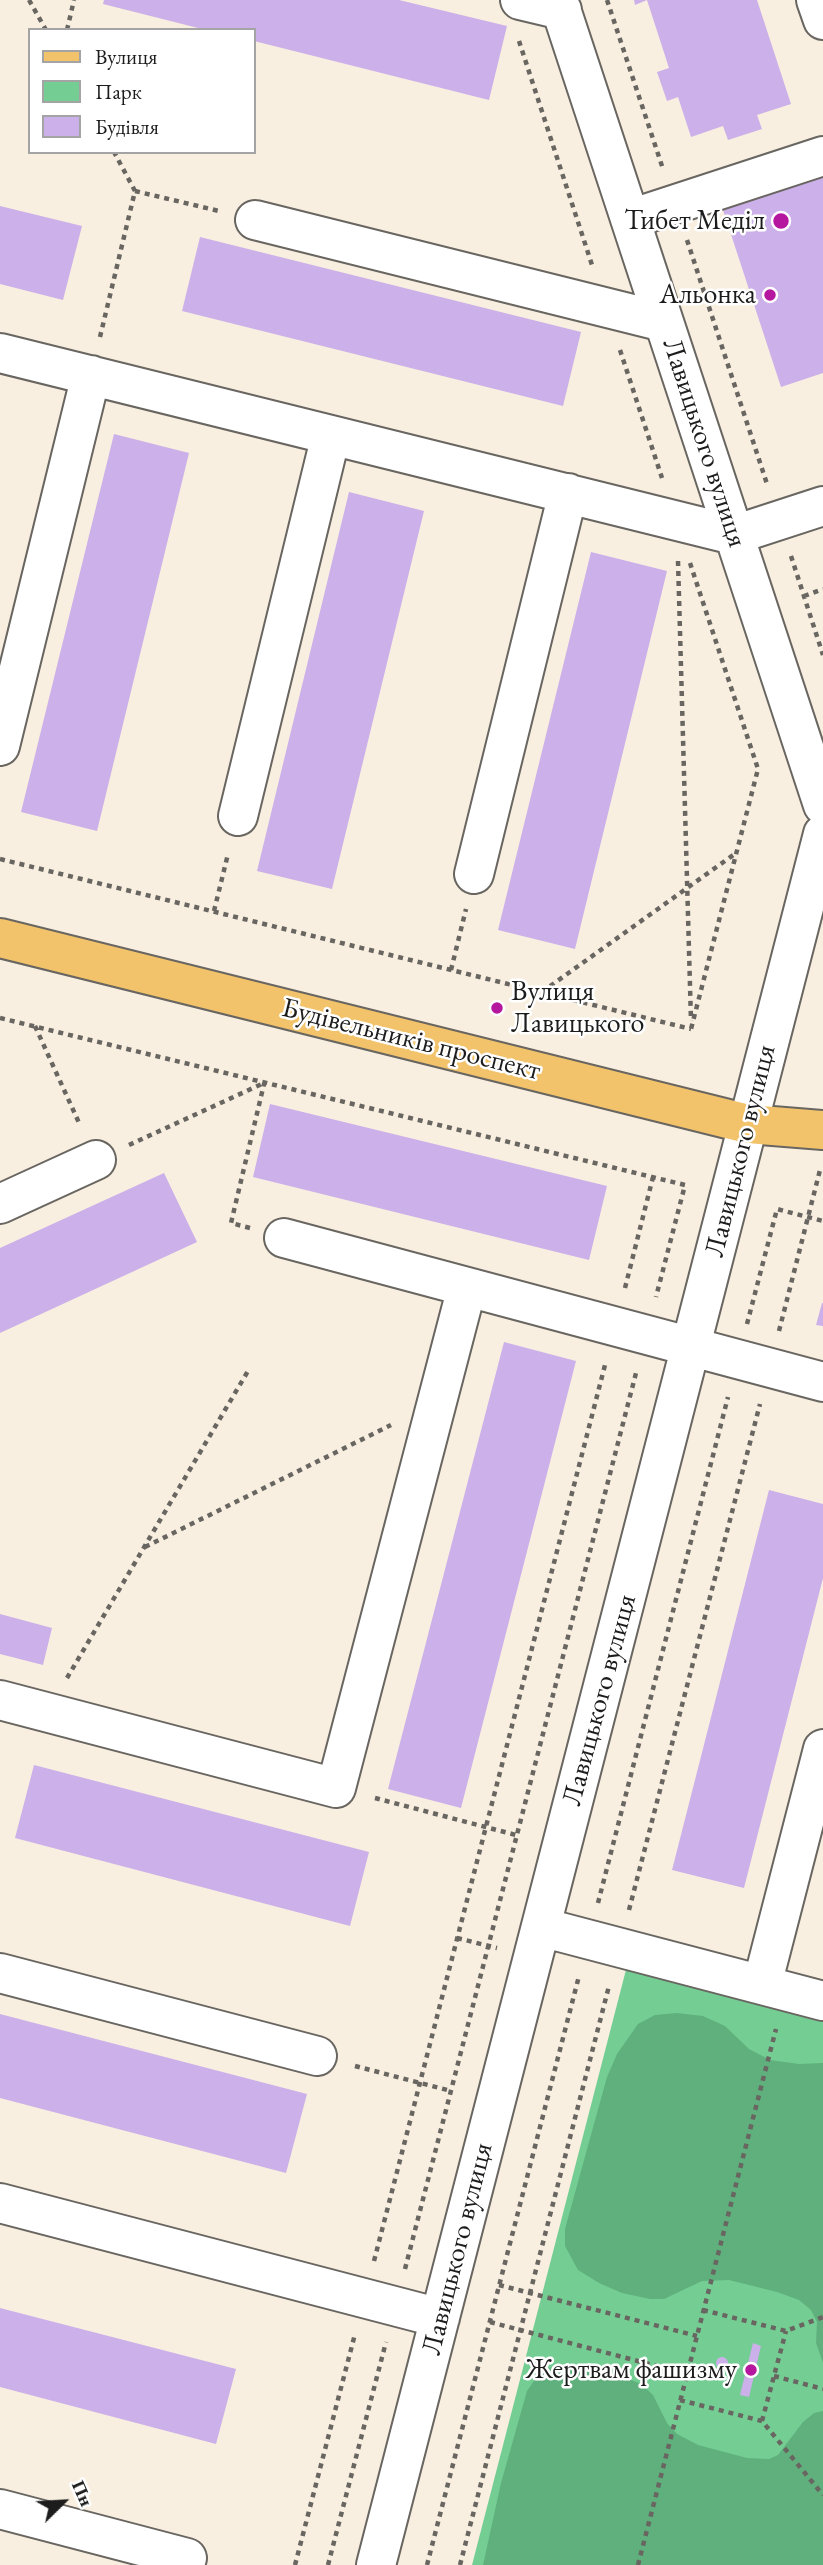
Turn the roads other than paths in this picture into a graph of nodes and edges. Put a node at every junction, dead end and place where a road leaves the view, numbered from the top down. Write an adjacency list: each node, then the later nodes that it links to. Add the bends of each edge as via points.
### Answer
1 (520, 0): 3 (street)
2 (817, 0): 4 (street)
3 (560, 5): 6 (street, Лавицького вулиця)
4 (823, 20)
5 (823, 156): 6 (street)
6 (630, 219): 8 (street, Лавицького вулиця)
7 (255, 220): 8 (street)
8 (664, 322): 14 (street, Лавицького вулиця)
9 (0, 353): 10 (street)
10 (91, 376): 11 (street); 15 (street)
11 (331, 435): 12 (street); 18 (street)
12 (568, 494): 14 (street); 20 (street)
13 (823, 506): 14 (street)
14 (734, 535): 16 (street, Лавицького вулиця)
15 (0, 746)
16 (814, 750): 17 (street, Лавицького вулиця)
17 (823, 806)
18 (237, 816)
19 (823, 834): 22 (street, Лавицького вулиця)
20 (474, 874)
21 (0, 939): 22 (main road, Будівельників проспект)
22 (748, 1124): 23 (main road, Будівельників проспект); 28 (street, Лавицького вулиця)
23 (823, 1130)
24 (96, 1160): 25 (street)
25 (0, 1204)
26 (285, 1238): 27 (street)
27 (467, 1287): 28 (street); 30 (street, via 337,1788)
28 (691, 1346): 29 (street); 33 (street, Лавицького вулиця)
29 (823, 1382)
30 (0, 1700)
31 (823, 1749): 32 (street)
32 (817, 1799): 35 (street)
33 (541, 1927): 35 (street); 39 (street, Лавицького вулиця)
34 (0, 1973): 37 (street)
35 (774, 1988): 36 (street)
36 (823, 2001)
37 (317, 2056)
38 (0, 2203): 39 (street)
39 (440, 2318): 42 (street, Лавицького вулиця)
40 (0, 2509): 41 (street)
41 (187, 2558)
42 (376, 2565)

